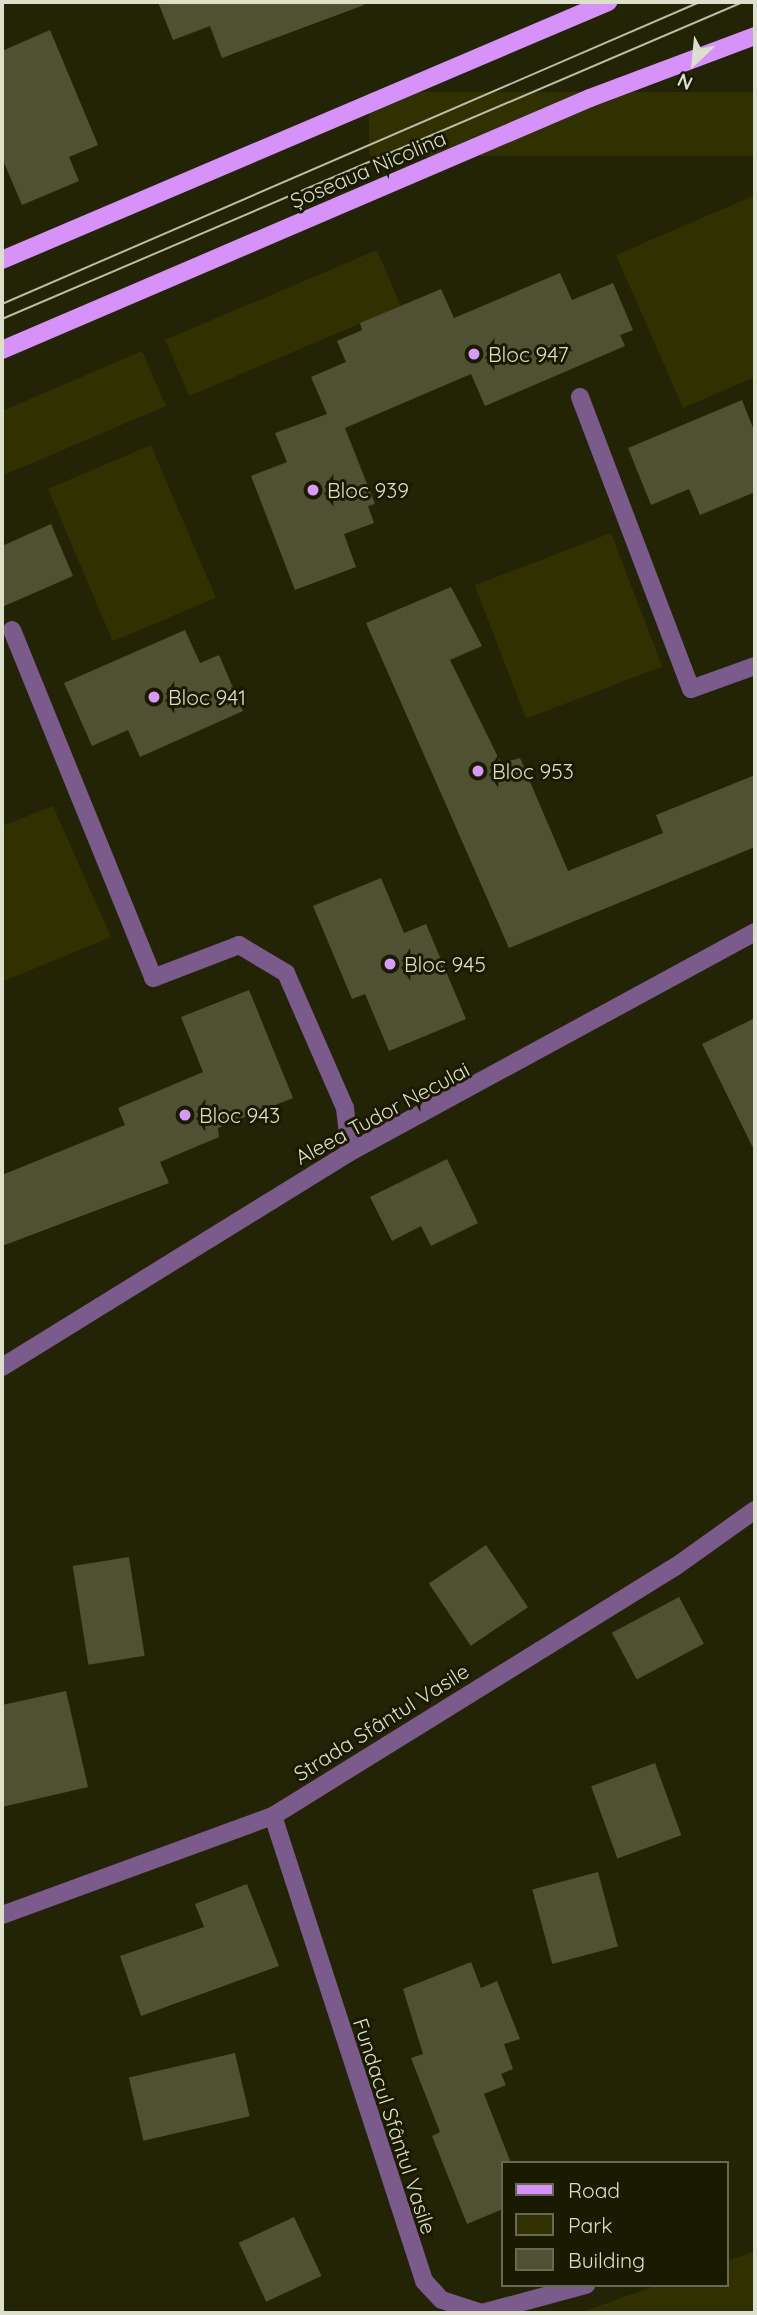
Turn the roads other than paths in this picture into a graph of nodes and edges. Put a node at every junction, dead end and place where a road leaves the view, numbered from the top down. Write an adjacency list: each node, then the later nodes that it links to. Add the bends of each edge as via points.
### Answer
1 (608, 2): 3 (main road)
2 (755, 36): 4 (main road, Șoseaua Nicolina, via 590,98)
3 (2, 260)
4 (2, 350)
5 (580, 397): 7 (street, via 691,689)
6 (12, 630): 9 (street, via 153,978 239,945 286,972 345,1108)
7 (755, 666)
8 (755, 932): 9 (street, Aleea Tudor Neculai)
9 (349, 1152): 10 (street, Aleea Tudor Neculai)
10 (2, 1367)
11 (755, 1510): 12 (street, Strada Sfântul Vasile, via 675,1567)
12 (273, 1816): 13 (street, Strada Sfântul Vasile); 14 (street, Fundacul Sfântul Vasile, via 424,2281 442,2300 482,2313)
13 (2, 1915)
14 (579, 2287)

